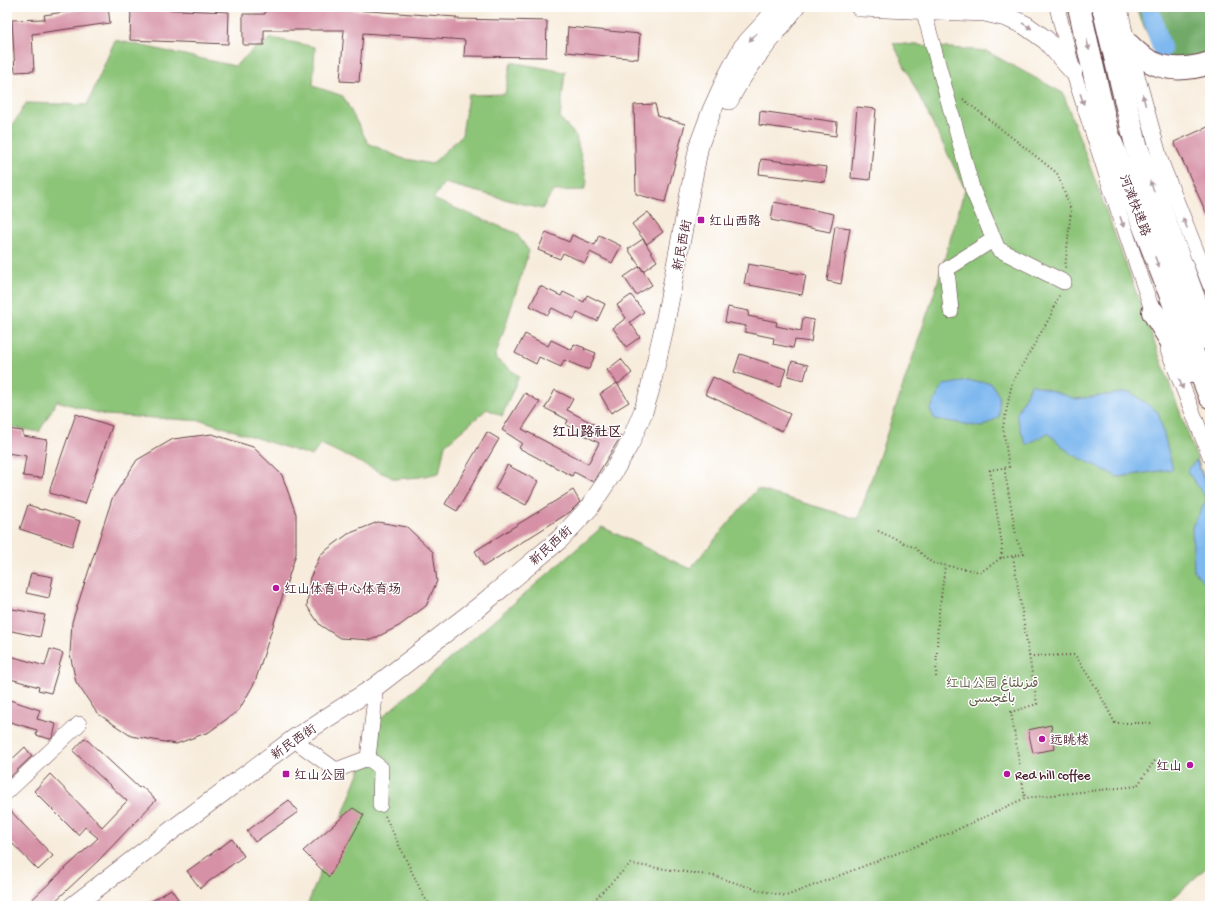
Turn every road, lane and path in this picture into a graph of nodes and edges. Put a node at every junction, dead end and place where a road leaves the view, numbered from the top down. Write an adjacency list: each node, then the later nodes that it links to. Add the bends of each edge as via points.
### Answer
1 (778, 7): 38 (main road, 新民西街, one-way to 38, via 744,47 726,77 712,110 699,145 649,393 630,443 589,508 560,539 480,606 375,687 294,739)
2 (795, 7): 29 (main road, 新民西街, via 758,53 736,86 706,156 671,351 658,400 642,439 612,493 559,552 466,630)
3 (860, 7): 8 (main road)
4 (1057, 7): 11 (street)
5 (1079, 7): 19 (highway, 河滩快速路, one-way to 19, via 1108,134)
6 (1103, 7): 18 (highway, 河滩快速路, one-way to 6, via 1136,145)
7 (1120, 7): 9 (street)
8 (923, 9): 11 (main road, one-way to 11, via 985,12 1026,25 1046,40); 13 (street, via 973,191)
9 (1129, 44): 10 (highway, via 1143,58 1161,66 1180,69); 15 (street, one-way to 9, via 1161,162)
10 (1210, 63)
11 (1074, 71): 17 (street, one-way to 17)
12 (963, 99): 14 (path, via 1057,173 1071,210)
13 (994, 239): 14 (street, via 998,248); 16 (street, via 948,269)
14 (1064, 282): 22 (path, via 1050,317 1012,383 1003,427 1009,467)
15 (1210, 285)
16 (951, 311)
17 (1153, 312): 20 (highway); 21 (street, one-way to 21)
18 (1210, 340)
19 (1210, 397)
20 (1210, 406)
21 (1210, 456)
22 (1004, 467): 24 (path, via 1017,541 1024,554); 25 (path, via 990,470 1002,545)
23 (878, 531): 26 (path, via 915,548 932,563)
24 (1013, 557): 25 (path); 27 (path)
25 (1001, 558): 26 (path, via 981,572)
26 (945, 566): 28 (path, via 938,620)
27 (1029, 656): 30 (path, via 1075,655 1097,688 1115,723); 36 (path, via 1036,704 1011,712)
28 (936, 678)
29 (375, 697): 32 (main road, 新民西街); 33 (street)
30 (1154, 723)
31 (79, 724): 35 (street)
32 (301, 745): 33 (street, via 336,770); 39 (main road, 新民西街)
33 (368, 758): 37 (street, via 381,768)
34 (1156, 759): 36 (path, via 1137,786)
35 (7, 792)
36 (1025, 798): 41 (path, via 950,833 786,896 714,876 630,864)
37 (380, 805): 40 (path, via 424,897)
38 (73, 906)
39 (89, 906)
40 (431, 906)
41 (588, 906)

